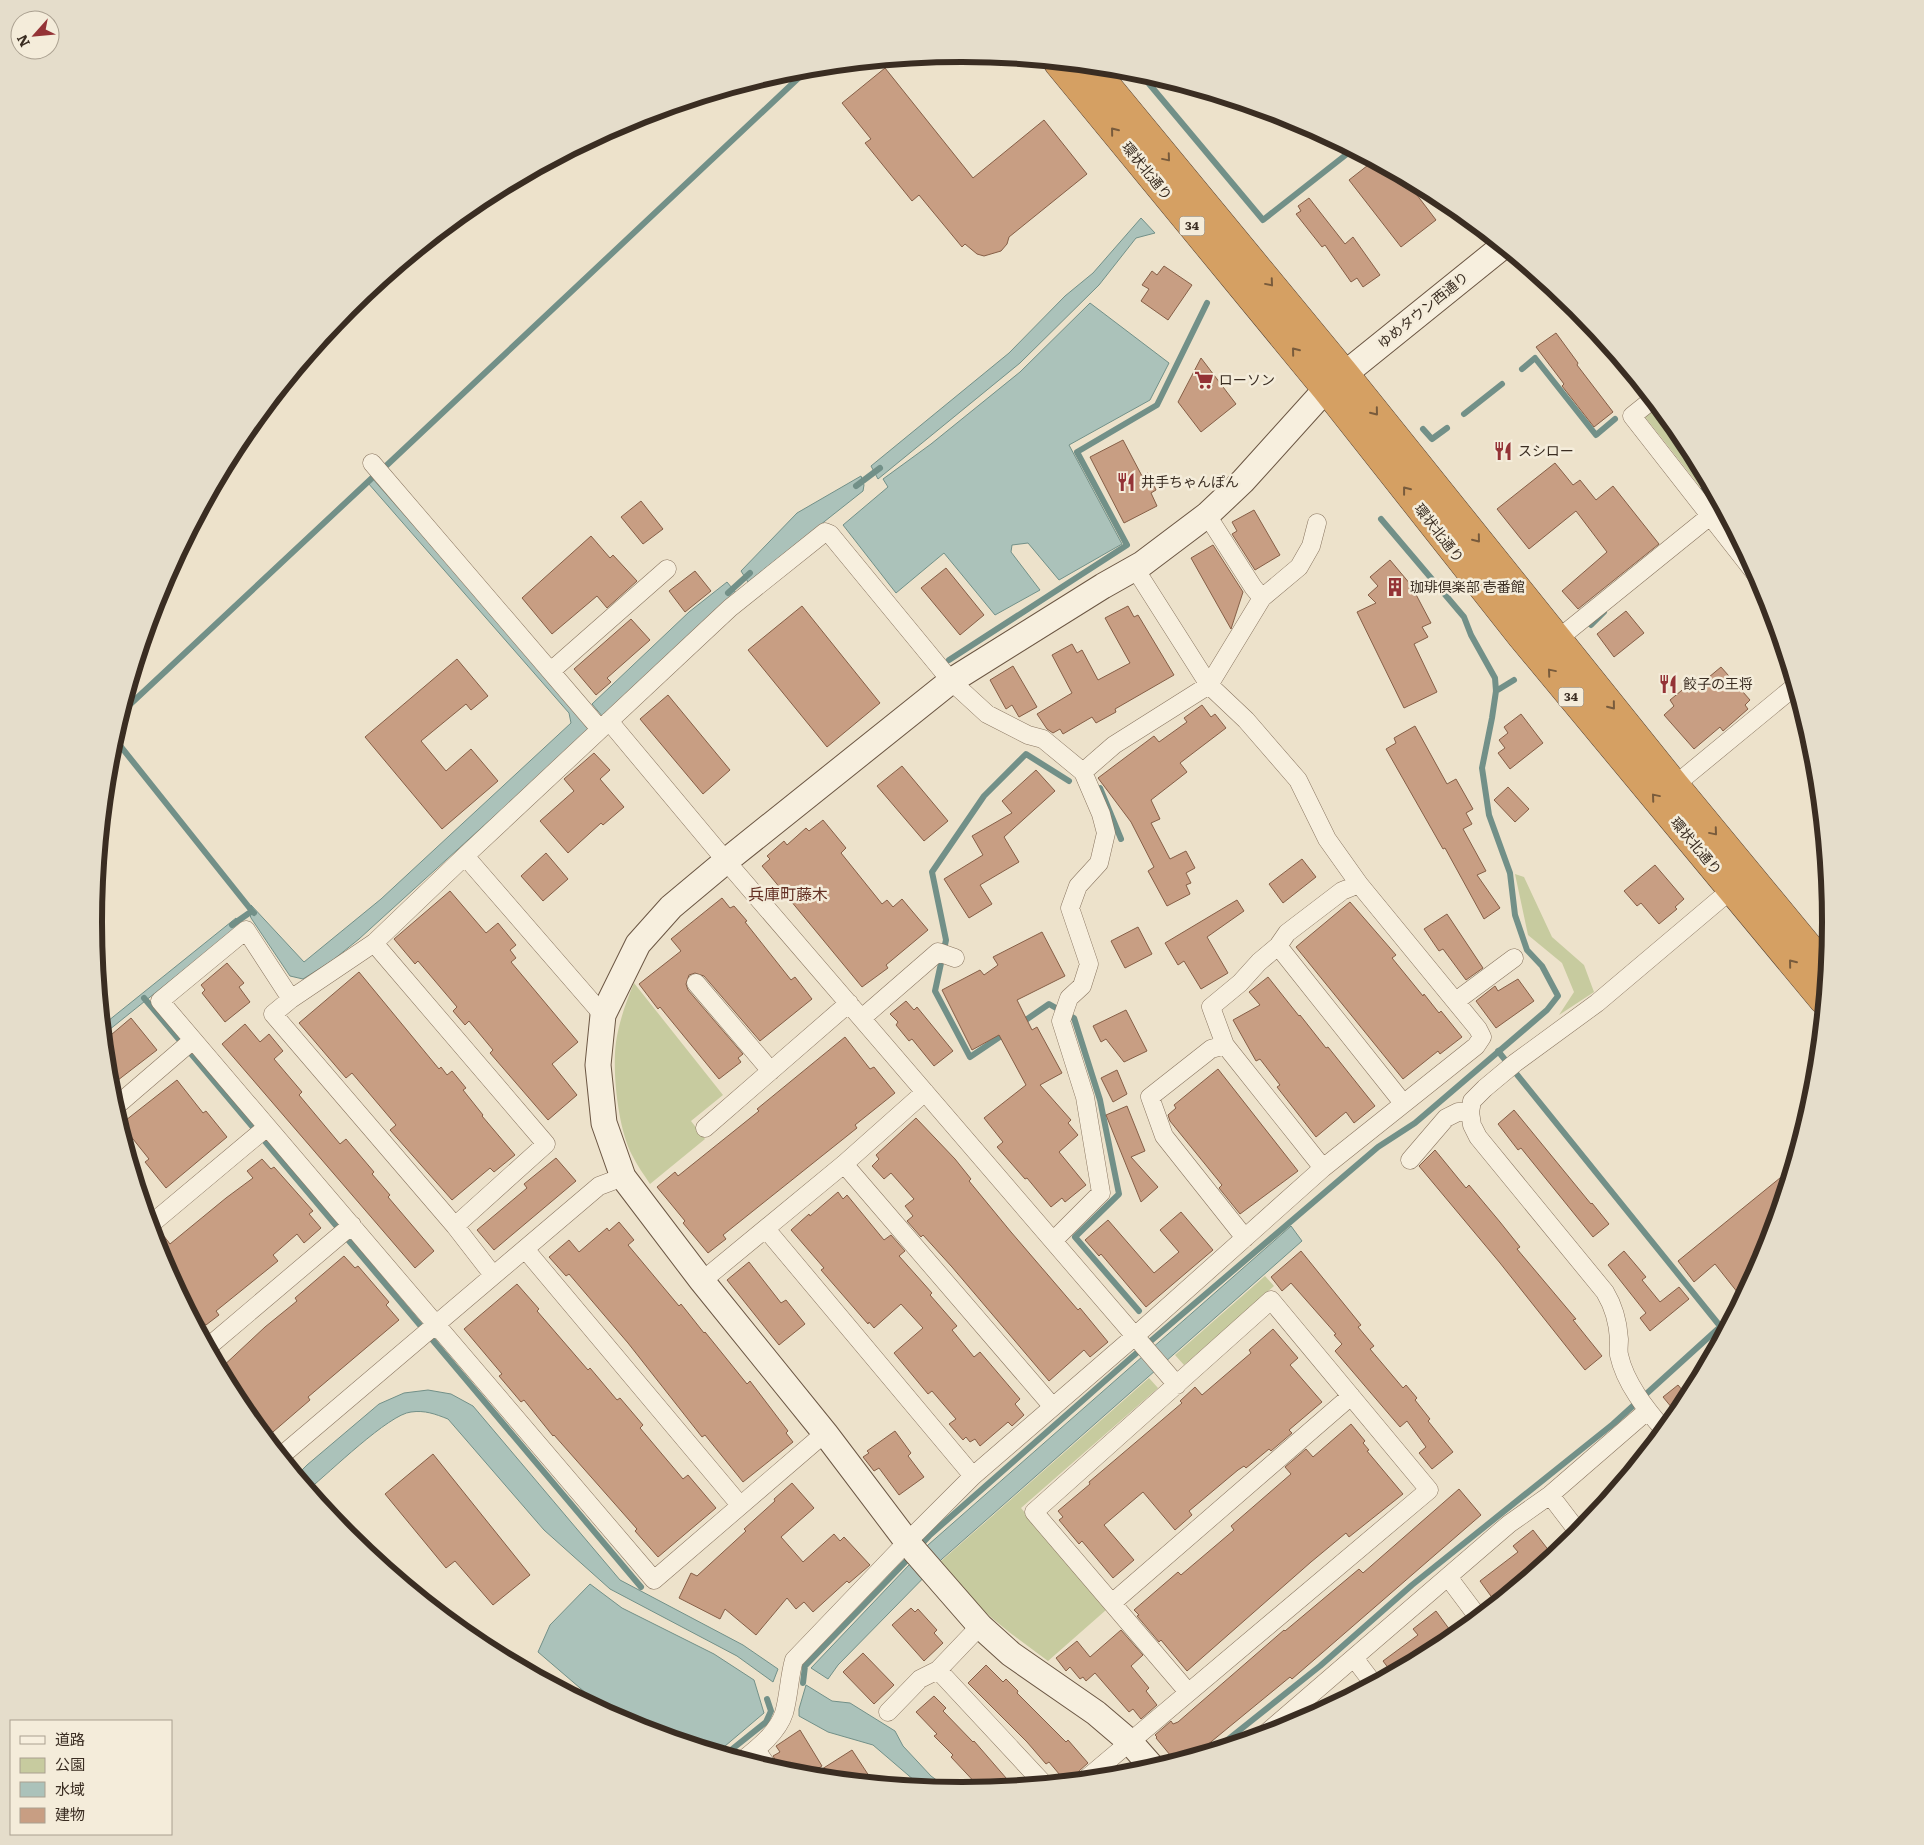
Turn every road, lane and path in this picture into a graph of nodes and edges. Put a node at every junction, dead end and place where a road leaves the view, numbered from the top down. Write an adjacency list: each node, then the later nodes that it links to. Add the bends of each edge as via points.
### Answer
1 (1063, 69): 4 (highway, 環状北通り / 34, one-way to 1)
2 (1097, 74): 4 (highway, 環状北通り / 34, one-way to 4)
3 (1498, 250): 4 (street, ゆめタウン西通り)
4 (1336, 381): 7 (street, ゆめタウン西通り); 14 (highway, 環状北通り / 34, one-way to 14); 25 (highway, 環状北通り / 34, one-way to 4, via 1520,636)
5 (1647, 404): 8 (street, via 1632,416)
6 (372, 463): 15 (street)
7 (1207, 515): 11 (street, ゆめタウン西通り); 13 (street)
8 (1710, 516): 10 (street); 14 (street)
9 (1317, 523): 13 (street, via 1311,546 1298,567)
10 (1737, 550)
11 (1134, 567): 16 (street, ゆめタウン西通り); 17 (street)
12 (667, 569): 15 (street)
13 (1262, 598): 17 (street)
14 (1558, 639): 21 (highway, 環状北通り / 34, one-way to 21)
15 (551, 670): 19 (street, via 583,708)
16 (951, 681): 19 (street, via 830,534 825,532 730,608); 20 (street, via 987,714 1043,739); 23 (street, ゆめタウン西通り)
17 (1209, 685): 20 (street, via 1114,745); 24 (street, via 1246,720 1298,780 1327,839)
18 (1790, 690): 21 (street)
19 (604, 725): 22 (street); 23 (street)
20 (1083, 772): 56 (street, via 1102,814 1106,833 1099,863 1078,886 1070,908 1089,964 1082,986 1069,998 1060,1021 1085,1097 1101,1194)
21 (1675, 785): 30 (highway, 環状北通り / 34, one-way to 30)
22 (465, 856): 26 (street); 36 (street)
23 (726, 861): 35 (street); 36 (street, ゆめタウン西通り, via 671,907 638,944)
24 (1359, 884): 27 (street, via 1342,891 1287,934); 34 (street)
25 (1732, 889): 32 (highway, 環状北通り / 34, one-way to 25); 44 (street, via 1597,1003 1510,1066 1472,1102)
26 (374, 943): 33 (street); 52 (street, via 546,1144)
27 (1278, 946): 39 (street, via 1211,1007); 43 (street)
28 (955, 958): 37 (street, via 938,952)
29 (1514, 958): 34 (street)
30 (1821, 961)
31 (696, 983): 40 (street)
32 (1819, 995)
33 (290, 999): 38 (street, via 246,930 160,1000); 52 (street, via 272,1014)
34 (1456, 1001): 43 (street, via 1482,1037 1476,1046)
35 (849, 1004): 37 (street); 40 (street)
36 (604, 1015): 50 (street, ゆめタウン西通り, via 598,1064 604,1123)
37 (862, 1018): 41 (street)
38 (187, 1045): 42 (street); 46 (street)
39 (1225, 1045): 49 (street); 55 (street, via 1211,1049 1150,1097 1164,1136)
40 (771, 1071): 45 (street)
41 (926, 1092): 48 (street); 56 (street)
42 (121, 1101)
43 (1402, 1103): 49 (street)
44 (1470, 1112): 47 (street, via 1458,1112 1446,1118); 66 (street, via 1478,1136 1605,1292 1616,1319 1619,1354 1634,1390)
45 (705, 1128)
46 (261, 1132): 51 (street); 54 (street)
47 (1410, 1160)
48 (844, 1164): 53 (street); 65 (street)
49 (1323, 1168): 55 (street)
50 (623, 1177): 57 (street, via 599,1186); 59 (street, ゆめタウン西通り)
51 (156, 1220)
52 (455, 1226): 58 (street)
53 (766, 1229): 59 (street); 70 (street)
54 (345, 1230): 60 (street); 62 (street)
55 (1245, 1238): 61 (street)
56 (1053, 1241): 61 (street)
57 (525, 1249): 58 (street); 72 (street)
58 (493, 1275): 60 (street)
59 (702, 1281): 68 (street, ゆめタウン西通り)
60 (430, 1329): 69 (street); 72 (street, via 654,1580)
61 (1135, 1336): 63 (street); 65 (street)
62 (212, 1343)
63 (1176, 1385): 64 (street, via 1271,1300); 76 (street, via 1034,1512)
64 (1351, 1396): 76 (street); 82 (street, via 1429,1490)
65 (1053, 1408): 70 (street)
66 (1648, 1411): 67 (street); 71 (street)
67 (1659, 1425)
68 (825, 1433): 72 (street); 74 (street, ゆめタウン西通り)
69 (285, 1452)
70 (973, 1476): 74 (street)
71 (1550, 1494): 73 (street); 75 (street, via 1509,1524)
72 (740, 1505)
73 (1574, 1527)
74 (910, 1545): 78 (street, ゆめタウン西通り); 86 (street, via 794,1660 783,1715)
75 (1448, 1577): 77 (street); 79 (street)
76 (1112, 1603): 82 (street)
77 (1475, 1613)
78 (980, 1626): 80 (street); 85 (street, ゆめタウン西通り, via 1011,1654 1096,1713)
79 (1354, 1658): 81 (street); 84 (street)
80 (938, 1670): 83 (street, via 920,1679); 89 (street)
81 (1370, 1679)
82 (1188, 1692): 85 (street)
83 (888, 1712)
84 (1279, 1722)
85 (1130, 1742): 87 (street, ゆめタウン西通り); 88 (street)
86 (750, 1755)
87 (1148, 1762)
88 (1095, 1772)
89 (1038, 1779)

